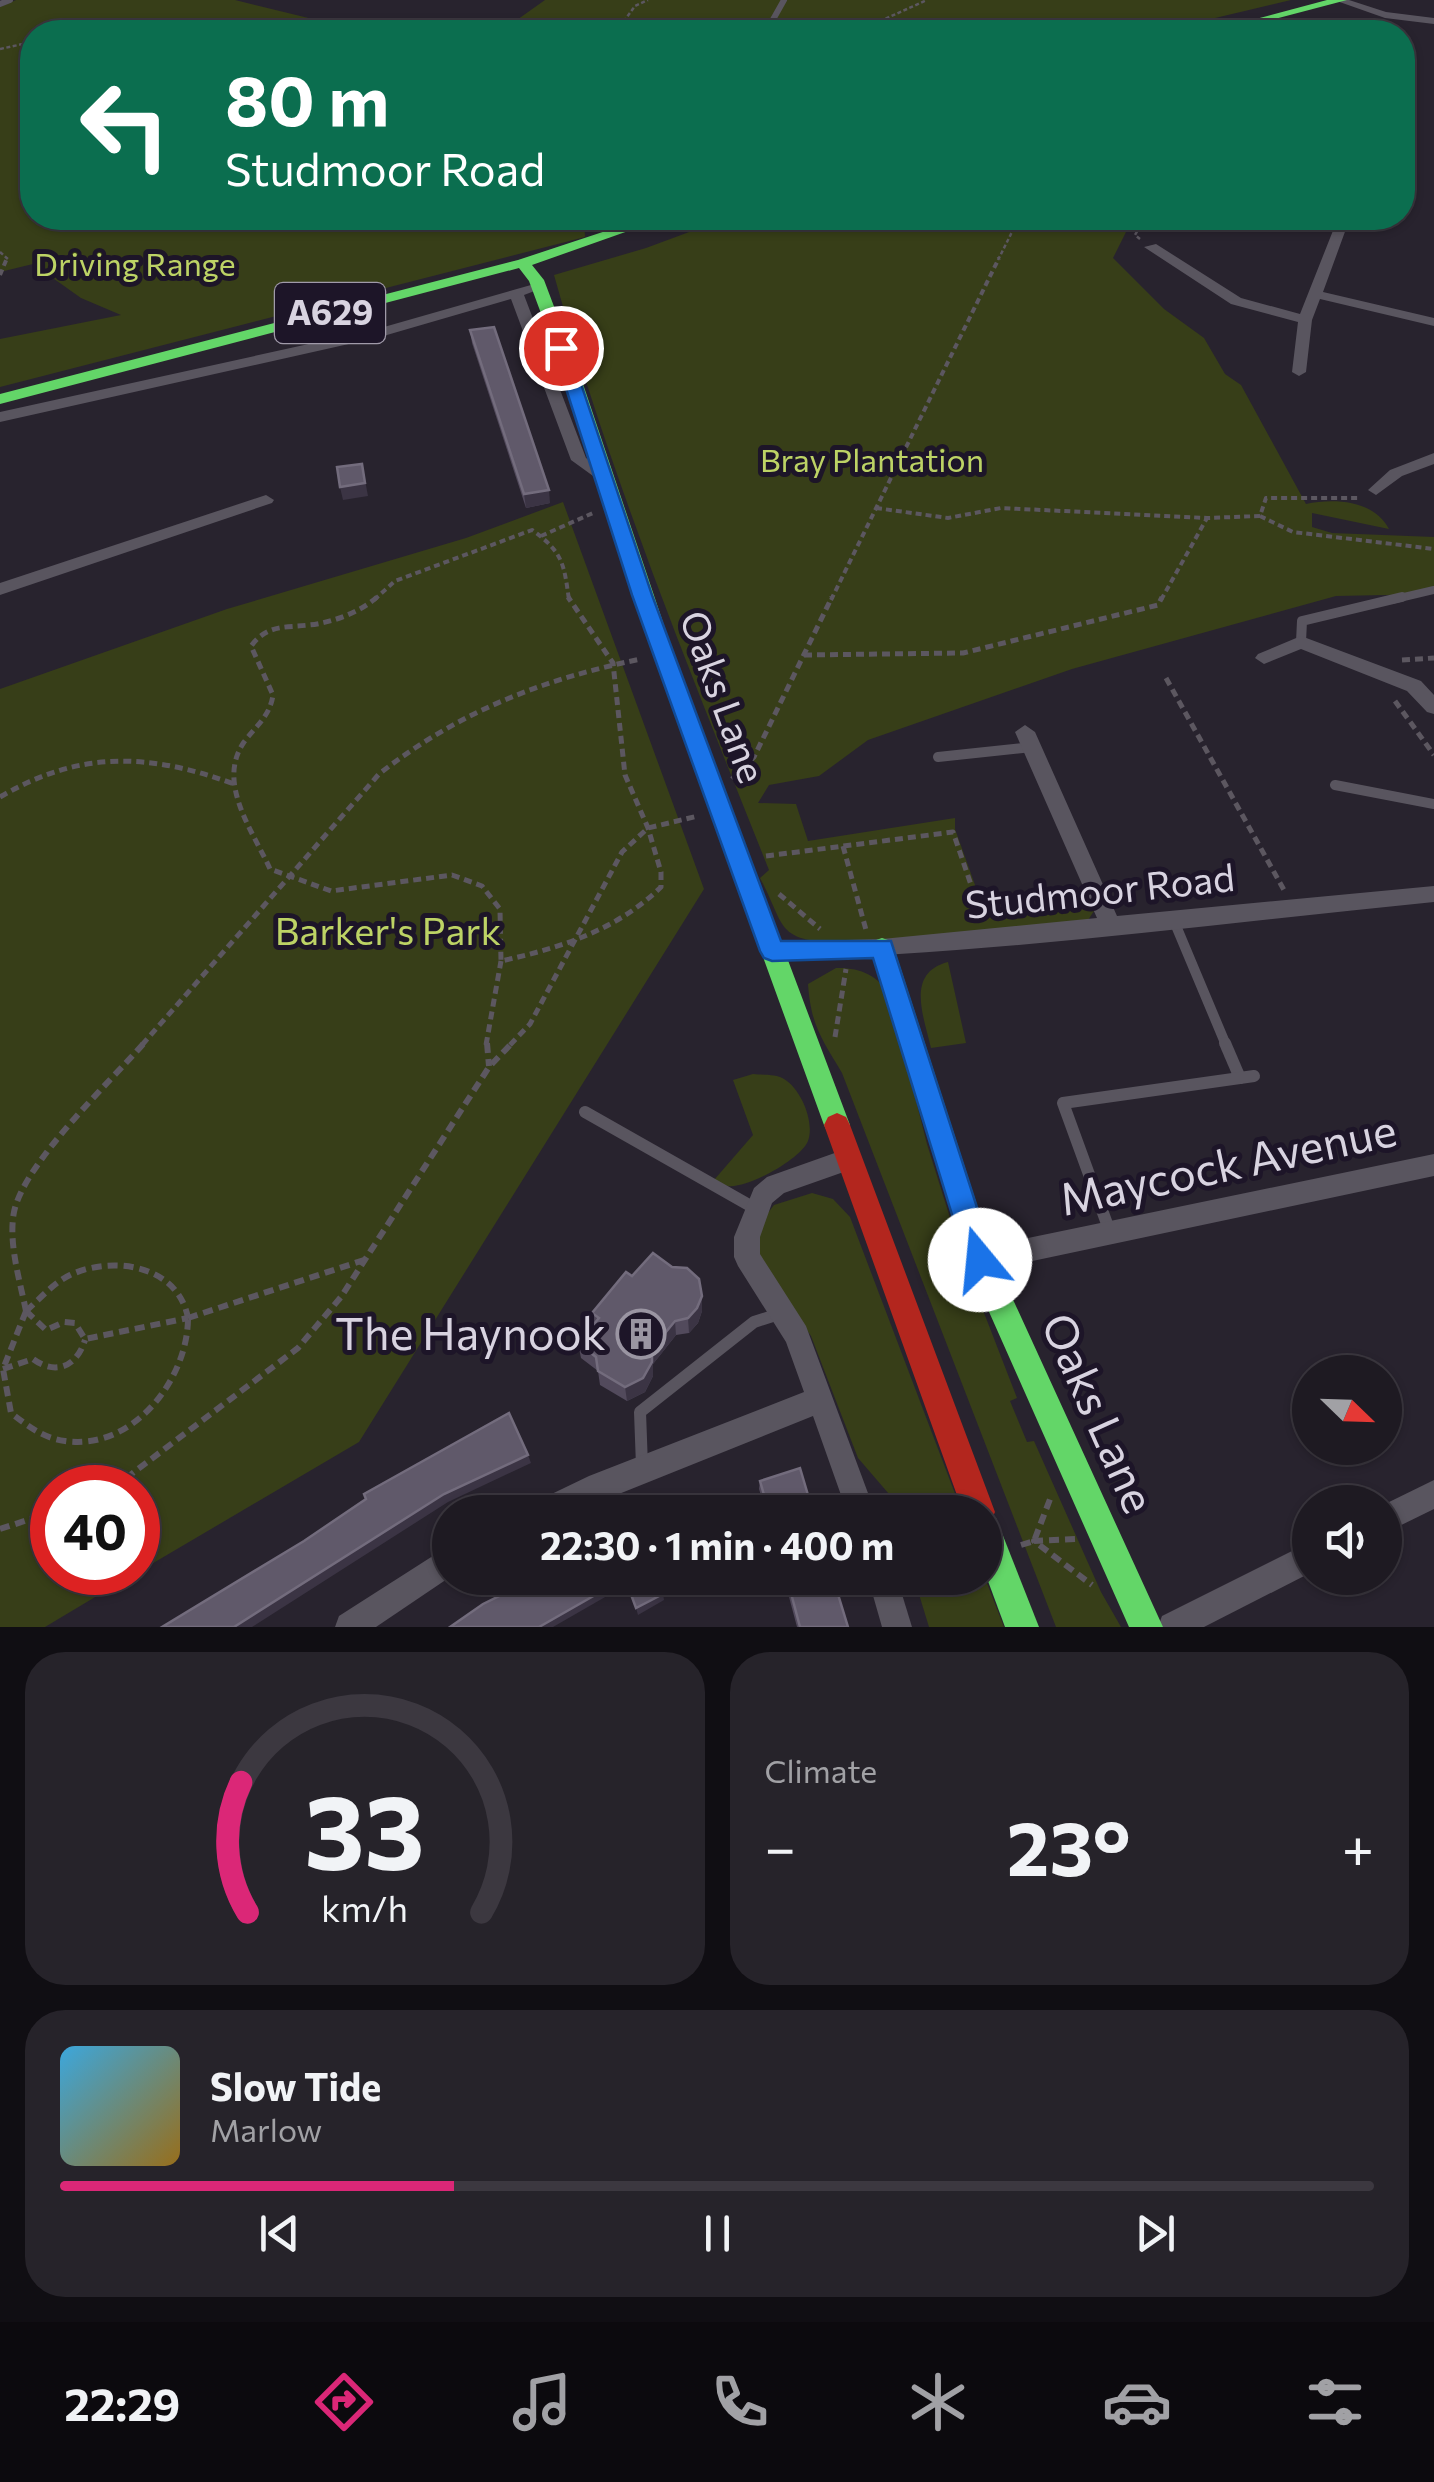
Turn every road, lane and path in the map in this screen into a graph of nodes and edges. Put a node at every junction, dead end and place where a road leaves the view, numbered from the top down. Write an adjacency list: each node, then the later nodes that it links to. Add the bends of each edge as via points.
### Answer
1 (10, 0): 5 (lane)
2 (648, 0): 7 (path)
3 (927, 0): 8 (path)
4 (1340, 0): 6 (street); 9 (street)
5 (0, 4)
6 (1385, 16): 10 (street); 11 (street)
7 (625, 20)
8 (883, 20)
9 (1270, 20)
10 (1378, 20)
11 (1434, 21)
12 (598, 230): 17 (street, A629)
13 (1013, 230): 30 (path)
14 (1339, 230): 20 (street)
15 (1151, 246): 21 (street, via 1236,301)
16 (0, 252): 18 (path, via 9,260)
17 (523, 262): 19 (street, Oaks Lane); 24 (street, A629)
18 (0, 275)
19 (527, 290): 25 (street, via 380,333); 29 (street, Oaks Lane)
20 (1315, 294): 21 (street); 22 (street)
21 (1305, 320): 23 (street)
22 (1434, 322)
23 (1299, 372)
24 (0, 399)
25 (0, 417)
26 (1434, 458): 27 (street, via 1396,473)
27 (1376, 490): 31 (path, via 1359,500 1332,494 1266,498)
28 (266, 500): 35 (street)
29 (614, 504): 33 (path); 51 (street, Oaks Lane)
30 (876, 508): 32 (path, via 948,518 1001,508); 38 (path)
31 (1260, 516): 32 (path); 34 (path, via 1293,532)
32 (1207, 518): 38 (path, via 1158,605 963,654)
33 (541, 536): 40 (path, via 564,564 575,614); 48 (path, via 532,530 395,581 366,608 260,634 252,646 274,692 272,708 243,739)
34 (1434, 549)
35 (0, 588)
36 (1434, 590): 37 (lane, via 1302,621)
37 (1301, 642): 39 (street); 41 (street)
38 (804, 655): 51 (path, via 754,757)
39 (1264, 658)
40 (612, 663): 53 (path, via 626,775); 56 (path, via 478,707 423,737 379,774)
41 (1376, 673): 43 (street); 46 (path)
42 (1166, 678): 59 (path)
43 (1424, 685): 44 (street)
44 (1434, 707)
45 (1028, 739): 47 (lane); 61 (street)
46 (1434, 756)
47 (938, 757)
48 (234, 784): 50 (path, via 195,768 140,758 76,762); 56 (path, via 270,869)
49 (1335, 785): 52 (lane)
50 (0, 796)
51 (718, 803): 53 (path); 55 (street, Oaks Lane)
52 (1434, 804)
53 (648, 828): 63 (path, via 622,852); 63 (path, via 660,887)
54 (842, 846): 55 (path); 62 (path, via 953,832); 64 (path)
55 (738, 860): 66 (street, Oaks Lane)
56 (290, 876): 67 (path, via 332,892 452,876 482,886 500,909); 77 (path, via 34,1169 14,1212)
57 (773, 889): 65 (path)
58 (1434, 894): 59 (street, Studmoor Road)
59 (1294, 908): 60 (street, Studmoor Road)
60 (1174, 921): 61 (street, Studmoor Road); 74 (lane, via 1247,1077 1062,1102)
61 (1112, 928): 62 (street, Studmoor Road)
62 (990, 939): 64 (street, Studmoor Road)
63 (575, 942): 67 (path); 69 (path, via 530,1024)
64 (877, 948): 65 (street, Studmoor Road); 76 (street, Oaks Lane)
65 (844, 949): 66 (street, Studmoor Road); 68 (path, via 832,1050)
66 (772, 951): 68 (street, Oaks Lane)
67 (502, 961): 69 (path, via 486,1052)
68 (811, 1065): 71 (street, Oaks Lane)
69 (490, 1067): 75 (path)
70 (584, 1112): 73 (lane)
71 (846, 1160): 73 (street, via 776,1185); 89 (street, Oaks Lane)
72 (1434, 1165): 74 (street, Maycock Avenue)
73 (756, 1208): 78 (street, via 747,1257)
74 (1110, 1233): 76 (street, Maycock Avenue)
75 (364, 1260): 79 (path); 84 (path, via 298,1348)
76 (980, 1260): 83 (street, Oaks Lane)
77 (26, 1311): 79 (path, via 70,1274 114,1263 155,1270 182,1298); 80 (path, via 46,1330 56,1322 76,1324); 81 (path)
78 (782, 1313): 82 (street); 85 (lane, via 754,1322 640,1412)
79 (187, 1318): 80 (path); 81 (path, via 188,1338 173,1380 138,1421 92,1442 44,1436 11,1413)
80 (85, 1339): 81 (path, via 78,1358 56,1370 33,1358)
81 (2, 1369)
82 (822, 1399): 85 (street); 88 (street)
83 (1068, 1454): 93 (street, Oaks Lane); 94 (path)
84 (144, 1465)
85 (643, 1470): 87 (street)
86 (1434, 1494): 90 (street)
87 (585, 1495)
88 (855, 1495)
89 (973, 1495)
90 (1402, 1510)
91 (30, 1519): 92 (path)
92 (0, 1529)
93 (1106, 1538): 94 (path); 99 (street, Oaks Lane)
94 (1034, 1541): 99 (path)
95 (1292, 1566): 103 (street)
96 (432, 1572): 100 (street)
97 (1002, 1574): 102 (street)
98 (888, 1595): 101 (street)
99 (1142, 1619)
100 (350, 1627)
101 (898, 1627)
102 (1022, 1627)
103 (1173, 1627)

